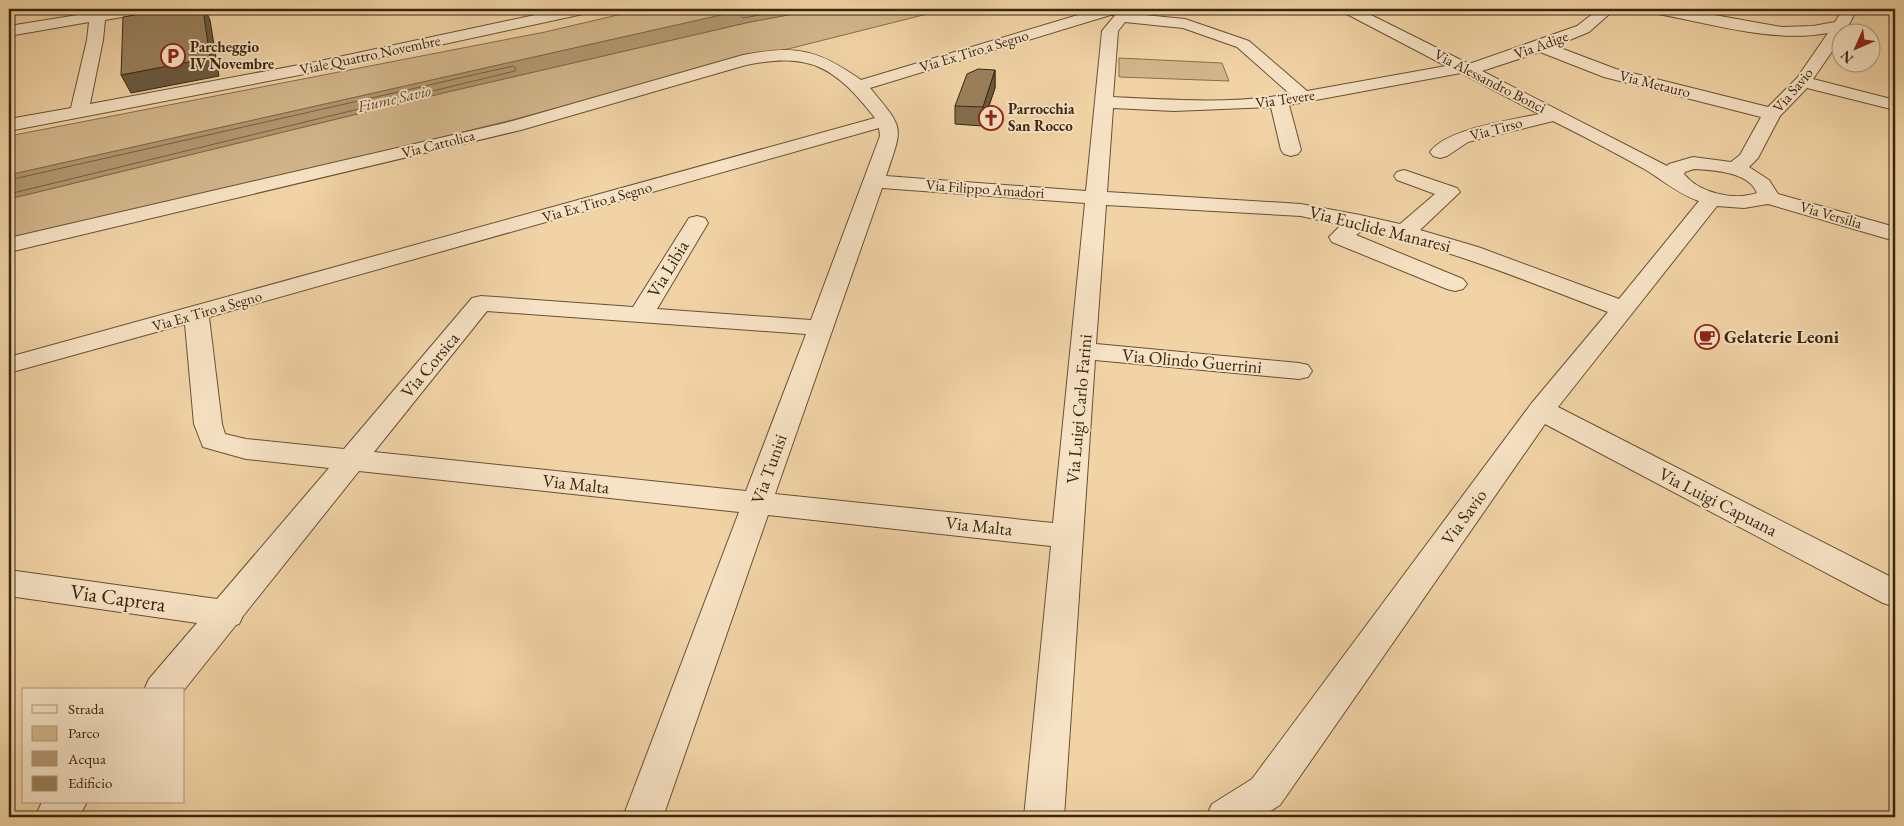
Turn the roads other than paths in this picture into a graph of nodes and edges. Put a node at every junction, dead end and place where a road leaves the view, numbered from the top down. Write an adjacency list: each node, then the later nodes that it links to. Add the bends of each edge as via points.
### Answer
1 (140, 9): 9 (street)
2 (582, 9): 24 (street, Viale Quattro Novembre, via 315,67)
3 (1382, 9): 8 (street)
4 (1608, 9): 15 (street, Via Adige, via 1582,29)
5 (1658, 9): 13 (street)
6 (1850, 9): 10 (street, Via Savio)
7 (1121, 11): 19 (street, Via Ex Tiro a Segno); 20 (street, via 1185,24 1242,44); 22 (street, Via Luigi Carlo Farini, via 1110,31)
8 (1353, 11): 17 (street, Via Alessandro Bonci)
9 (98, 13): 12 (street); 24 (street)
10 (1843, 22)
11 (1832, 28): 13 (street)
12 (9, 31)
13 (1782, 32): 16 (street, via 1807,44)
14 (1832, 39): 16 (street, Via Savio)
15 (1540, 46): 17 (street, Via Adige); 25 (street, Via Metauro, via 1610,73)
16 (1819, 58): 18 (street, Via Savio)
17 (1466, 69): 20 (street, Via Tevere); 26 (street, Via Alessandro Bonci)
18 (1803, 82): 23 (street); 25 (street, Via Savio)
19 (859, 86): 27 (street); 42 (street, Via Cattolica, via 828,64 812,58 771,54 514,126)
20 (1304, 97): 21 (street, Via Tevere)
21 (1279, 101): 22 (street, Via Tevere, via 1174,106); 29 (street)
22 (1105, 102): 36 (street, Via Luigi Carlo Farini)
23 (1895, 105)
24 (80, 111): 28 (street, Viale Quattro Novembre)
25 (1772, 114): 31 (street, Via Savio, via 1748,158)
26 (1556, 115): 30 (street, Via Tirso, via 1461,138); 33 (street, Via Alessandro Bonci)
27 (887, 120): 34 (street, Via Tunisi, via 890,136); 45 (street, Via Ex Tiro a Segno)
28 (9, 125)
29 (1291, 150)
30 (1440, 152)
31 (1735, 169): 33 (street, via 1693,163); 35 (street, via 1764,185)
32 (1404, 176): 40 (street, via 1450,192)
33 (1678, 178): 37 (street)
34 (874, 181): 36 (street, Via Filippo Amadori); 47 (street, Via Tunisi)
35 (1767, 197): 37 (street, via 1758,202); 41 (street, Via Versilia)
36 (1096, 198): 38 (street, Via Euclide Manaresi, via 1301,210); 48 (street, Via Luigi Carlo Farini)
37 (1707, 205): 44 (street, Via Savio)
38 (1360, 221): 40 (street, Via Euclide Manaresi); 43 (street, via 1340,237)
39 (697, 223): 46 (street, Via Libia)
40 (1404, 232): 44 (street, Via Euclide Manaresi, via 1470,252)
41 (1895, 234)
42 (9, 245)
43 (1455, 284)
44 (1623, 309): 51 (street, Via Savio)
45 (196, 314): 49 (street, Via Ex Tiro a Segno); 52 (street, Via Malta, via 208,424 213,440 246,448)
46 (640, 316): 47 (street, Via Corsica); 52 (street, Via Corsica, via 481,303)
47 (821, 328): 53 (street, Via Tunisi)
48 (1084, 351): 50 (street, Via Olindo Guerrini); 54 (street, Via Luigi Carlo Farini)
49 (9, 365)
50 (1299, 371)
51 (1541, 410): 56 (street, Via Luigi Capuana); 63 (street, Via Savio, via 1266,792)
52 (351, 460): 53 (street, Via Malta); 57 (street, Via Corsica)
53 (757, 503): 54 (street, Via Malta); 61 (street, Via Tunisi)
54 (1068, 536): 62 (street, Via Luigi Carlo Farini)
55 (9, 582): 57 (street, Via Caprera)
56 (1895, 594)
57 (227, 614): 58 (street, Via Corsica)
58 (164, 688)
59 (65, 804): 60 (street)
60 (55, 817)
61 (643, 817)
62 (1044, 817)
63 (1226, 817)

